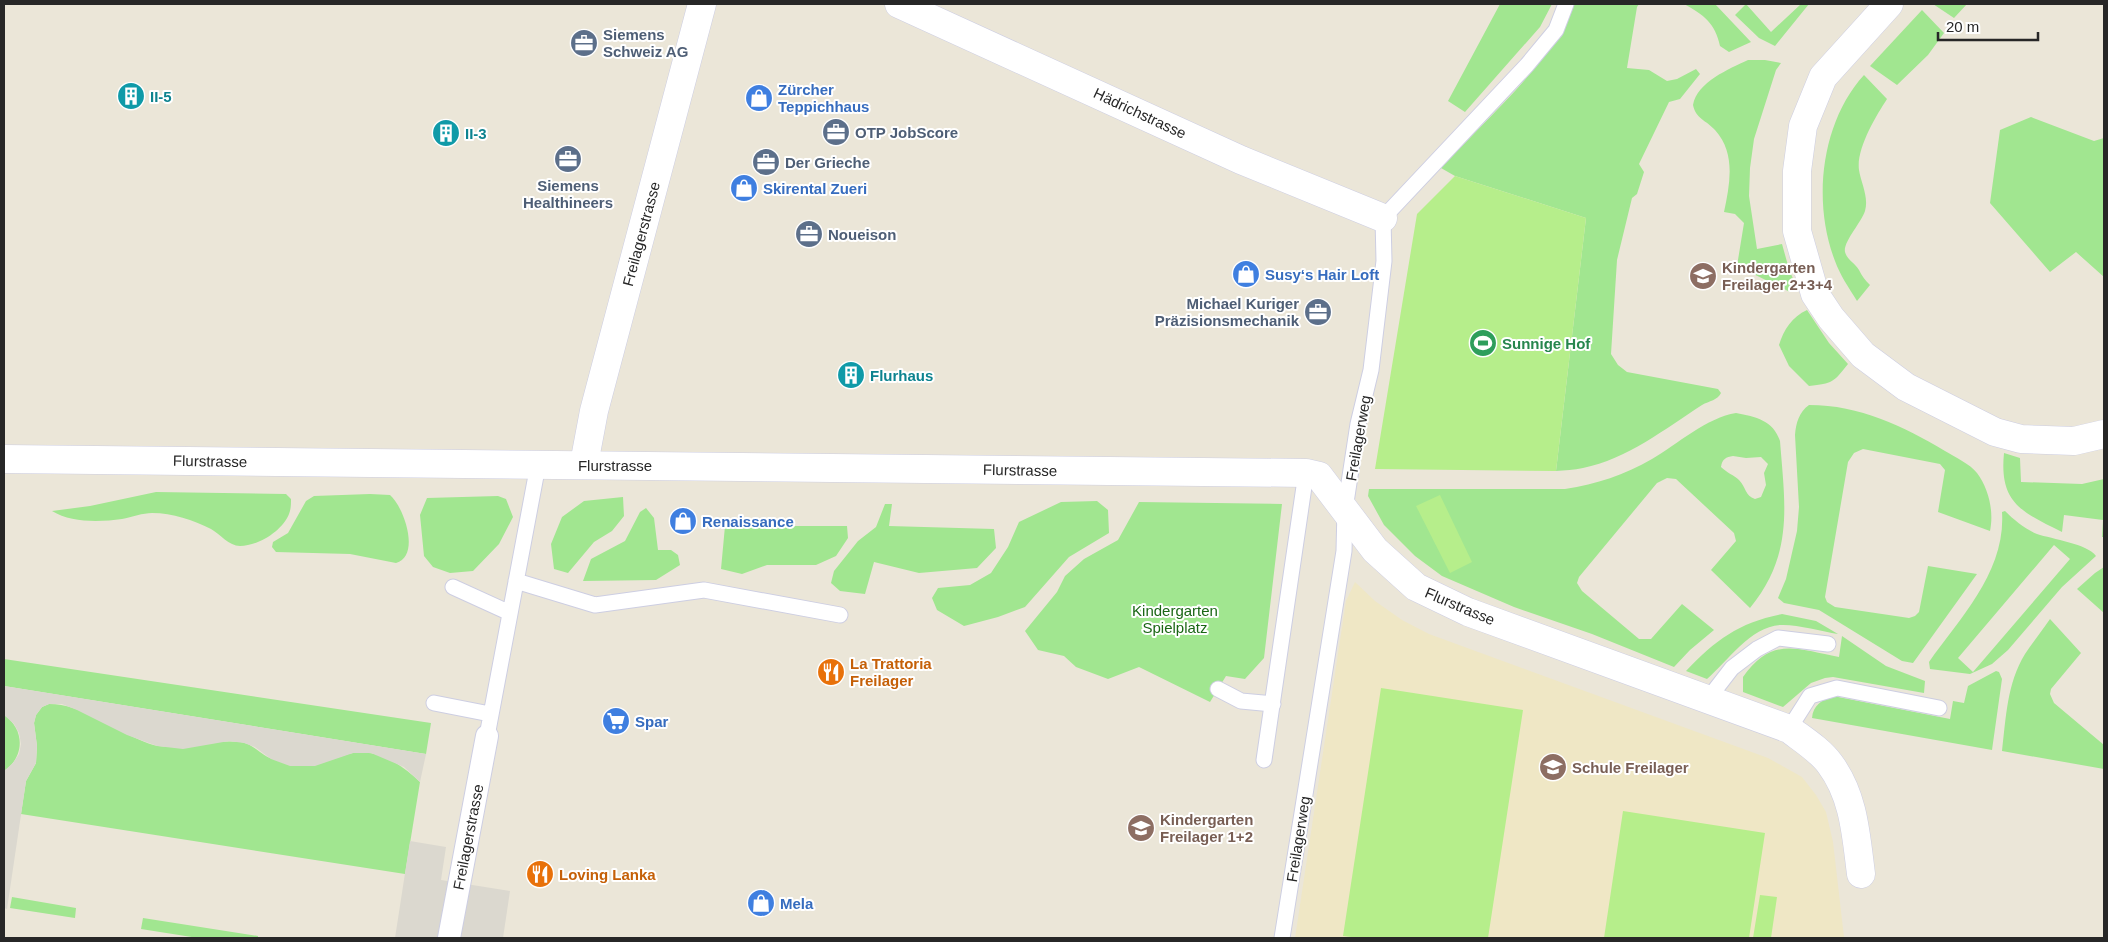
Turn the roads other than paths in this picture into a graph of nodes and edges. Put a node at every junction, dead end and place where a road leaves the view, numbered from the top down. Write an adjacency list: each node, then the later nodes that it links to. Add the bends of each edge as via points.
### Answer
1 (702, 4): 8 (street, Freilagerstrasse, via 594,411)
2 (898, 4): 5 (street, Hädrichstrasse, via 1241,160)
3 (1566, 4): 5 (lane, via 1556,30 1527,65)
4 (1889, 4): 6 (street, via 1823,77 1803,126 1797,171 1797,231 1815,294 1863,355 1906,387 1995,432 2021,439 2074,441)
5 (1383, 218): 11 (lane, Freilagerweg, via 1384,261 1371,370 1358,424)
6 (2104, 434)
7 (4, 458): 9 (street, Flurstrasse)
8 (584, 464): 9 (street, Flurstrasse); 10 (street, Flurstrasse)
9 (538, 465): 12 (lane)
10 (1306, 473): 11 (street, Flurstrasse, via 1319,476); 20 (lane)
11 (1345, 509): 18 (street, Flurstrasse, via 1375,550 1416,587 1468,612); 28 (lane, Freilagerweg, via 1344,551)
12 (516, 580): 14 (lane); 15 (lane, via 595,605 704,590)
13 (453, 587): 14 (lane)
14 (510, 612): 22 (lane)
15 (840, 615)
16 (1828, 644): 18 (lane, via 1778,638 1732,668)
17 (1218, 689): 20 (lane, via 1241,701)
18 (1708, 699): 23 (street, Flurstrasse)
19 (434, 704): 22 (lane)
20 (1273, 704): 25 (lane)
21 (1939, 708): 23 (lane, via 1837,688 1810,696)
22 (490, 714): 24 (lane)
23 (1789, 729): 26 (street, Flurstrasse, via 1829,763 1846,791 1854,817)
24 (487, 736): 27 (street, Freilagerstrasse)
25 (1264, 760)
26 (1861, 874)
27 (449, 938)
28 (1282, 938)

